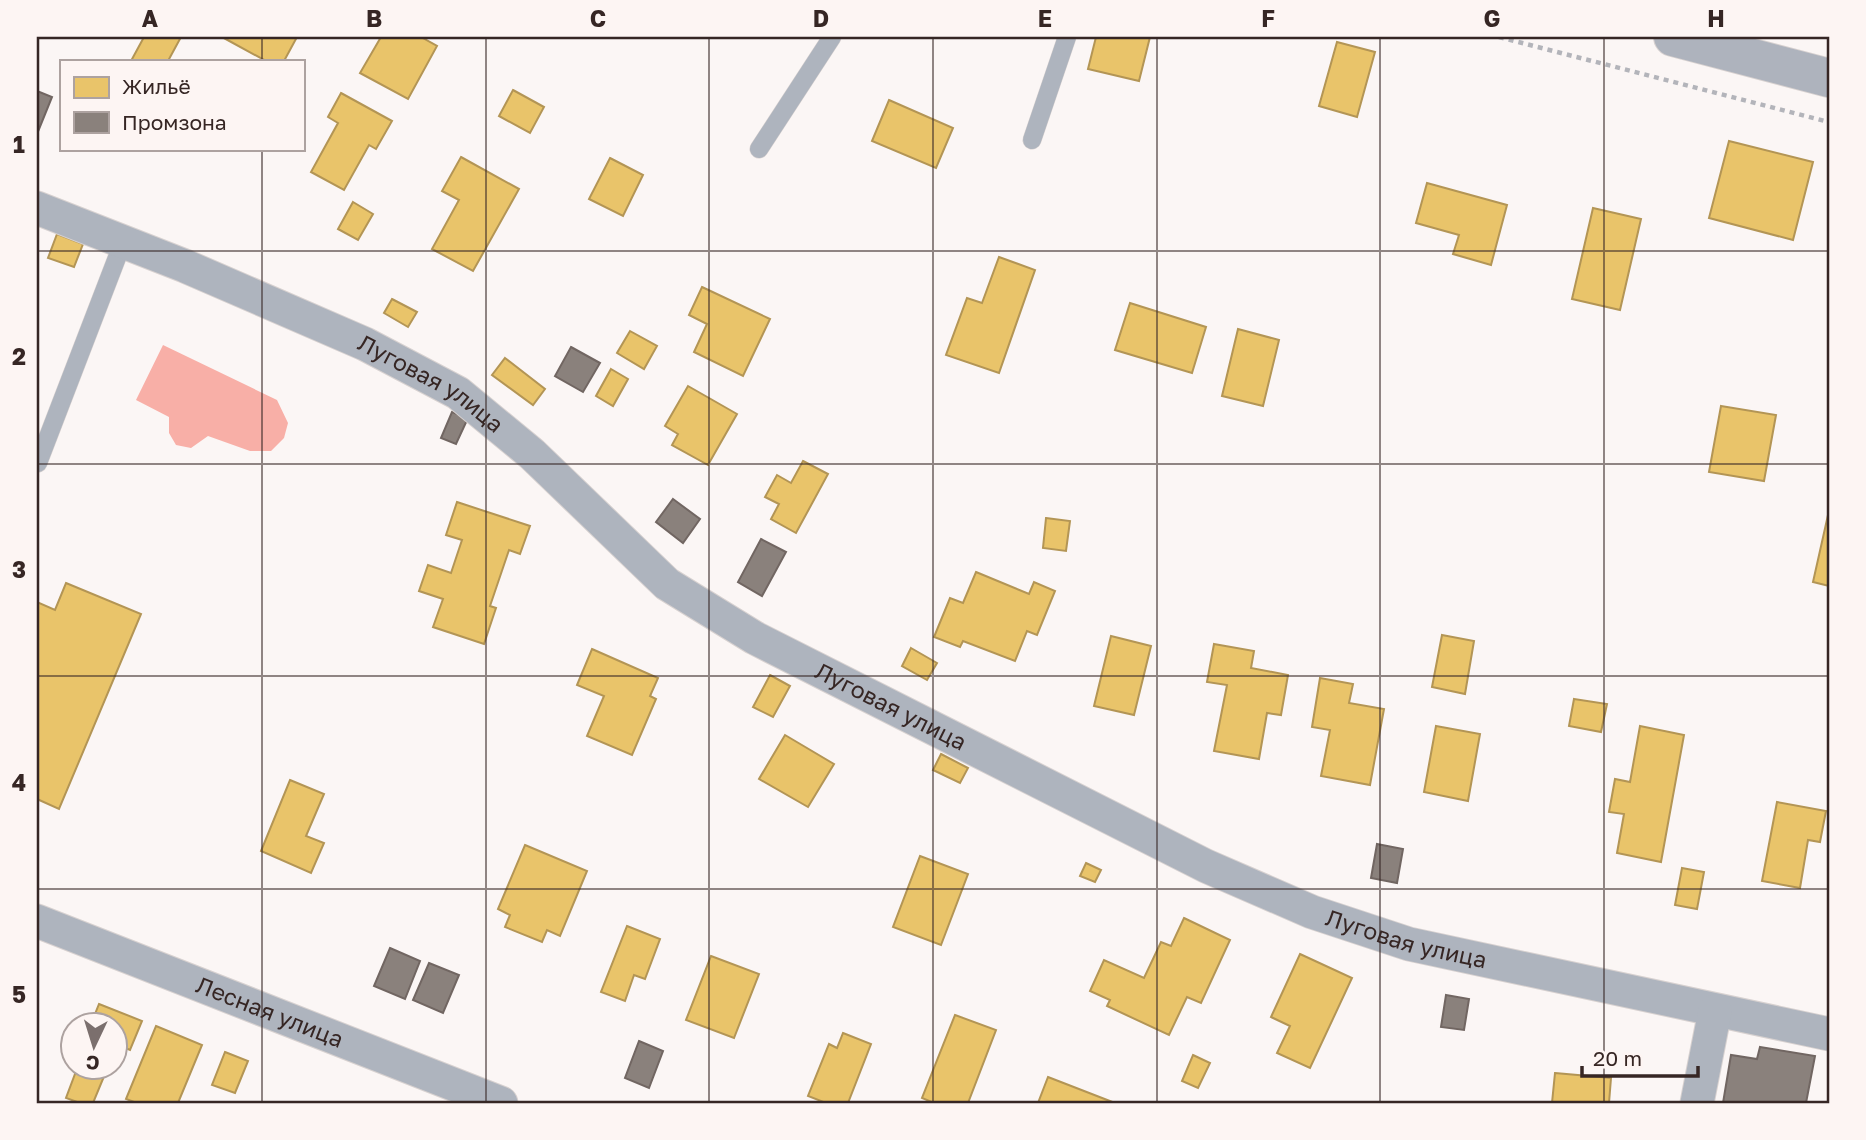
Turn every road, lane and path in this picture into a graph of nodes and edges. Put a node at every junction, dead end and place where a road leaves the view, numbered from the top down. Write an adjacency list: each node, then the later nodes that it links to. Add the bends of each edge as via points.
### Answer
1 (832, 37): 8 (lane)
2 (1067, 37): 7 (lane)
3 (1499, 37): 6 (path)
4 (1673, 37): 5 (main road)
5 (1829, 78)
6 (1829, 122)
7 (1032, 140)
8 (759, 149)
9 (37, 208): 10 (street, Луговая улица)
10 (123, 242): 11 (lane); 13 (street, Луговая улица, via 365,344 458,393 532,454 667,584 755,638 1206,866 1312,912 1409,944)
11 (38, 463)
12 (37, 922): 15 (street, Лесная улица)
13 (1715, 1011): 14 (street, Луговая улица); 16 (street)
14 (1829, 1034)
15 (501, 1103)
16 (1697, 1103)

